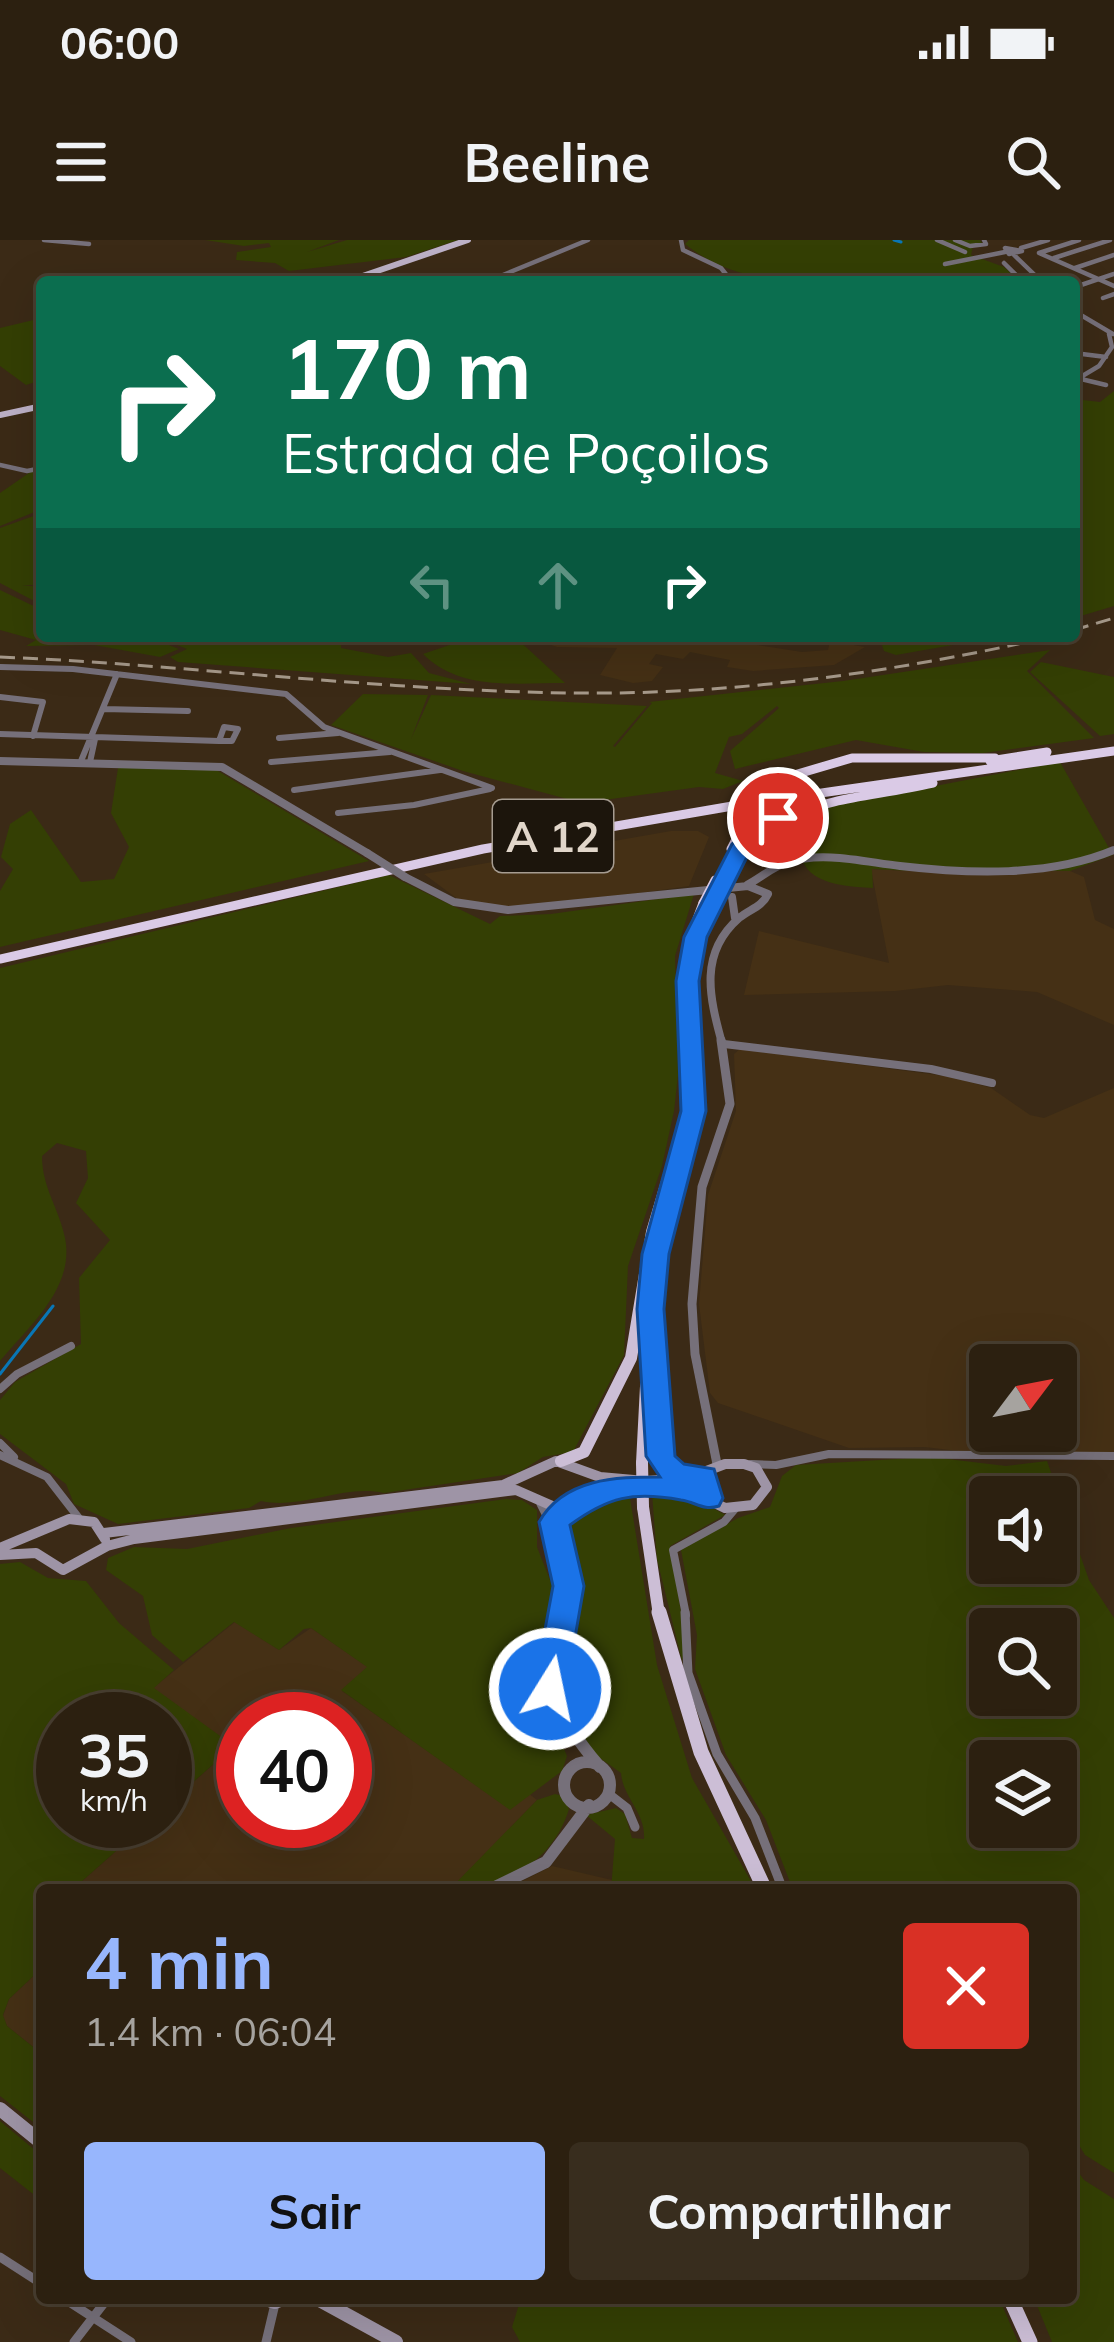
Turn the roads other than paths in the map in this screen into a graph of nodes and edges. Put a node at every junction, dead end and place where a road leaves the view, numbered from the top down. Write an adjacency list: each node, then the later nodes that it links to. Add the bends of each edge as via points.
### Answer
1 (44, 240): 12 (street)
2 (468, 240): 24 (main road)
3 (588, 240): 25 (street)
4 (681, 240): 26 (street, via 683,250)
5 (937, 240): 16 (street)
6 (955, 240): 7 (street, via 976,247)
7 (984, 240)
8 (1001, 240): 15 (street)
9 (1048, 240): 14 (street)
10 (1080, 240): 13 (street); 19 (street, via 1040,252)
11 (1110, 240): 13 (street)
12 (85, 242)
13 (1094, 245): 19 (street)
14 (1019, 249): 15 (street); 17 (street)
15 (1006, 250): 17 (street); 20 (street)
16 (965, 252)
17 (1013, 254): 28 (street)
18 (1114, 255): 22 (street)
19 (1051, 259): 22 (street)
20 (945, 263)
21 (1004, 263): 27 (street)
22 (1073, 268): 29 (street)
23 (1114, 274): 29 (street)
24 (363, 276)
25 (501, 276)
26 (727, 276)
27 (1017, 276)
28 (1036, 276)
29 (1098, 279): 30 (street); 31 (street)
30 (1081, 285)
31 (1114, 290): 32 (street)
32 (1103, 298)
33 (1080, 315): 35 (street)
34 (1114, 326): 35 (street)
35 (1109, 332): 37 (street)
36 (1080, 355): 38 (street)
37 (1108, 357): 38 (street); 39 (street)
38 (1089, 358): 39 (street)
39 (1096, 368): 40 (street)
40 (1080, 377)
41 (1080, 380): 42 (street)
42 (1106, 385)
43 (36, 407): 44 (main road)
44 (0, 415)
45 (0, 465): 46 (street)
46 (36, 469)
47 (0, 667): 48 (street)
48 (116, 674): 50 (street); 52 (street, via 286,694)
49 (0, 697): 55 (street, via 43,702)
50 (104, 709): 51 (street); 56 (street)
51 (188, 711)
52 (330, 729): 53 (street); 57 (street)
53 (340, 733): 57 (street); 60 (street)
54 (0, 734): 55 (street)
55 (33, 736): 56 (street)
56 (94, 737): 59 (street); 64 (street)
57 (320, 737): 58 (street)
58 (279, 738)
59 (219, 741)
60 (380, 747): 62 (street); 63 (street)
61 (1112, 748): 65 (highway, A 12); 75 (highway, via 801,810 754,833); 80 (highway, A 12, via 483,849)
62 (391, 752): 63 (street); 68 (street)
63 (373, 755): 67 (street)
64 (86, 758): 66 (street); 75 (street, bridge, via 222,767 443,898 508,910)
65 (1009, 758): 75 (highway, bridge, via 852,758 784,778 747,818); 80 (highway, A 12, via 502,838 282,883)
66 (0, 761)
67 (271, 762)
68 (431, 766): 69 (street); 70 (street)
69 (441, 770): 70 (street); 72 (street, via 492,788)
70 (423, 774): 71 (street)
71 (294, 790)
72 (338, 813)
73 (1114, 850): 74 (street, via 1052,868 909,867 835,857)
74 (768, 871): 76 (street); 77 (street)
75 (712, 891): 77 (street); 83 (highway, via 688,981 694,1111)
76 (766, 891): 77 (street); 78 (street, via 767,900)
77 (737, 892): 78 (street); 79 (street)
78 (755, 906): 79 (street)
79 (730, 928): 81 (street, via 706,971)
80 (0, 955)
81 (724, 1044): 82 (street); 86 (street, via 730,1103 702,1185 692,1303)
82 (992, 1083)
83 (646, 1309): 90 (highway, via 632,1358 584,1452); 98 (highway, via 660,1456); 122 (highway, bridge, via 643,1507 655,1602 717,1794)
84 (71, 1346): 85 (street)
85 (0, 1390)
86 (711, 1440): 92 (street); 93 (street)
87 (0, 1443): 91 (street)
88 (0, 1455): 91 (street)
89 (1114, 1456): 94 (street, via 850,1453)
90 (561, 1461): 95 (main road); 96 (main road)
91 (20, 1462): 101 (street, via 47,1477)
92 (743, 1463): 93 (main road); 94 (street); 99 (main road)
93 (717, 1464): 97 (main road)
94 (776, 1465): 99 (street)
95 (587, 1473): 98 (main road); 100 (main road)
96 (530, 1477): 103 (main road); 110 (main road)
97 (703, 1477): 98 (main road); 102 (main road)
98 (687, 1479)
99 (766, 1480): 105 (main road, via 760,1501)
100 (587, 1497): 102 (main road, via 622,1486); 104 (main road)
101 (62, 1498): 106 (street); 107 (street)
102 (708, 1498): 105 (main road)
103 (536, 1499): 104 (main road); 108 (street); 110 (main road, via 516,1490)
104 (569, 1507): 108 (street)
105 (735, 1509): 123 (street, via 674,1550 688,1672 717,1754)
106 (78, 1516): 107 (main road); 110 (main road, via 94,1522)
107 (58, 1520): 109 (main road)
108 (554, 1522): 113 (street, via 568,1586 550,1689)
109 (38, 1535): 111 (main road); 112 (main road)
110 (103, 1540): 112 (main road, via 89,1563 69,1569 48,1566)
111 (0, 1551): 112 (main road)
112 (36, 1553)
113 (572, 1741): 114 (street); 115 (street)
114 (575, 1766): 115 (street); 117 (street, via 562,1785)
115 (600, 1767): 116 (street, via 611,1779)
116 (610, 1794): 118 (street); 120 (street)
117 (573, 1802): 118 (street); 119 (street)
118 (589, 1805): 119 (street)
119 (574, 1822): 121 (street, via 546,1862)
120 (635, 1827)
121 (501, 1884)
122 (762, 1884)
123 (781, 1884)
124 (0, 2109): 125 (main road)
125 (36, 2139)
126 (0, 2257): 127 (street)
127 (36, 2280)
128 (72, 2304): 133 (street)
129 (104, 2304): 133 (street)
130 (270, 2304): 136 (street)
131 (327, 2304): 137 (main road)
132 (1013, 2304): 138 (highway)
133 (93, 2318): 134 (street); 135 (street)
134 (74, 2342)
135 (131, 2342)
136 (266, 2342)
137 (396, 2342)
138 (1030, 2342)

